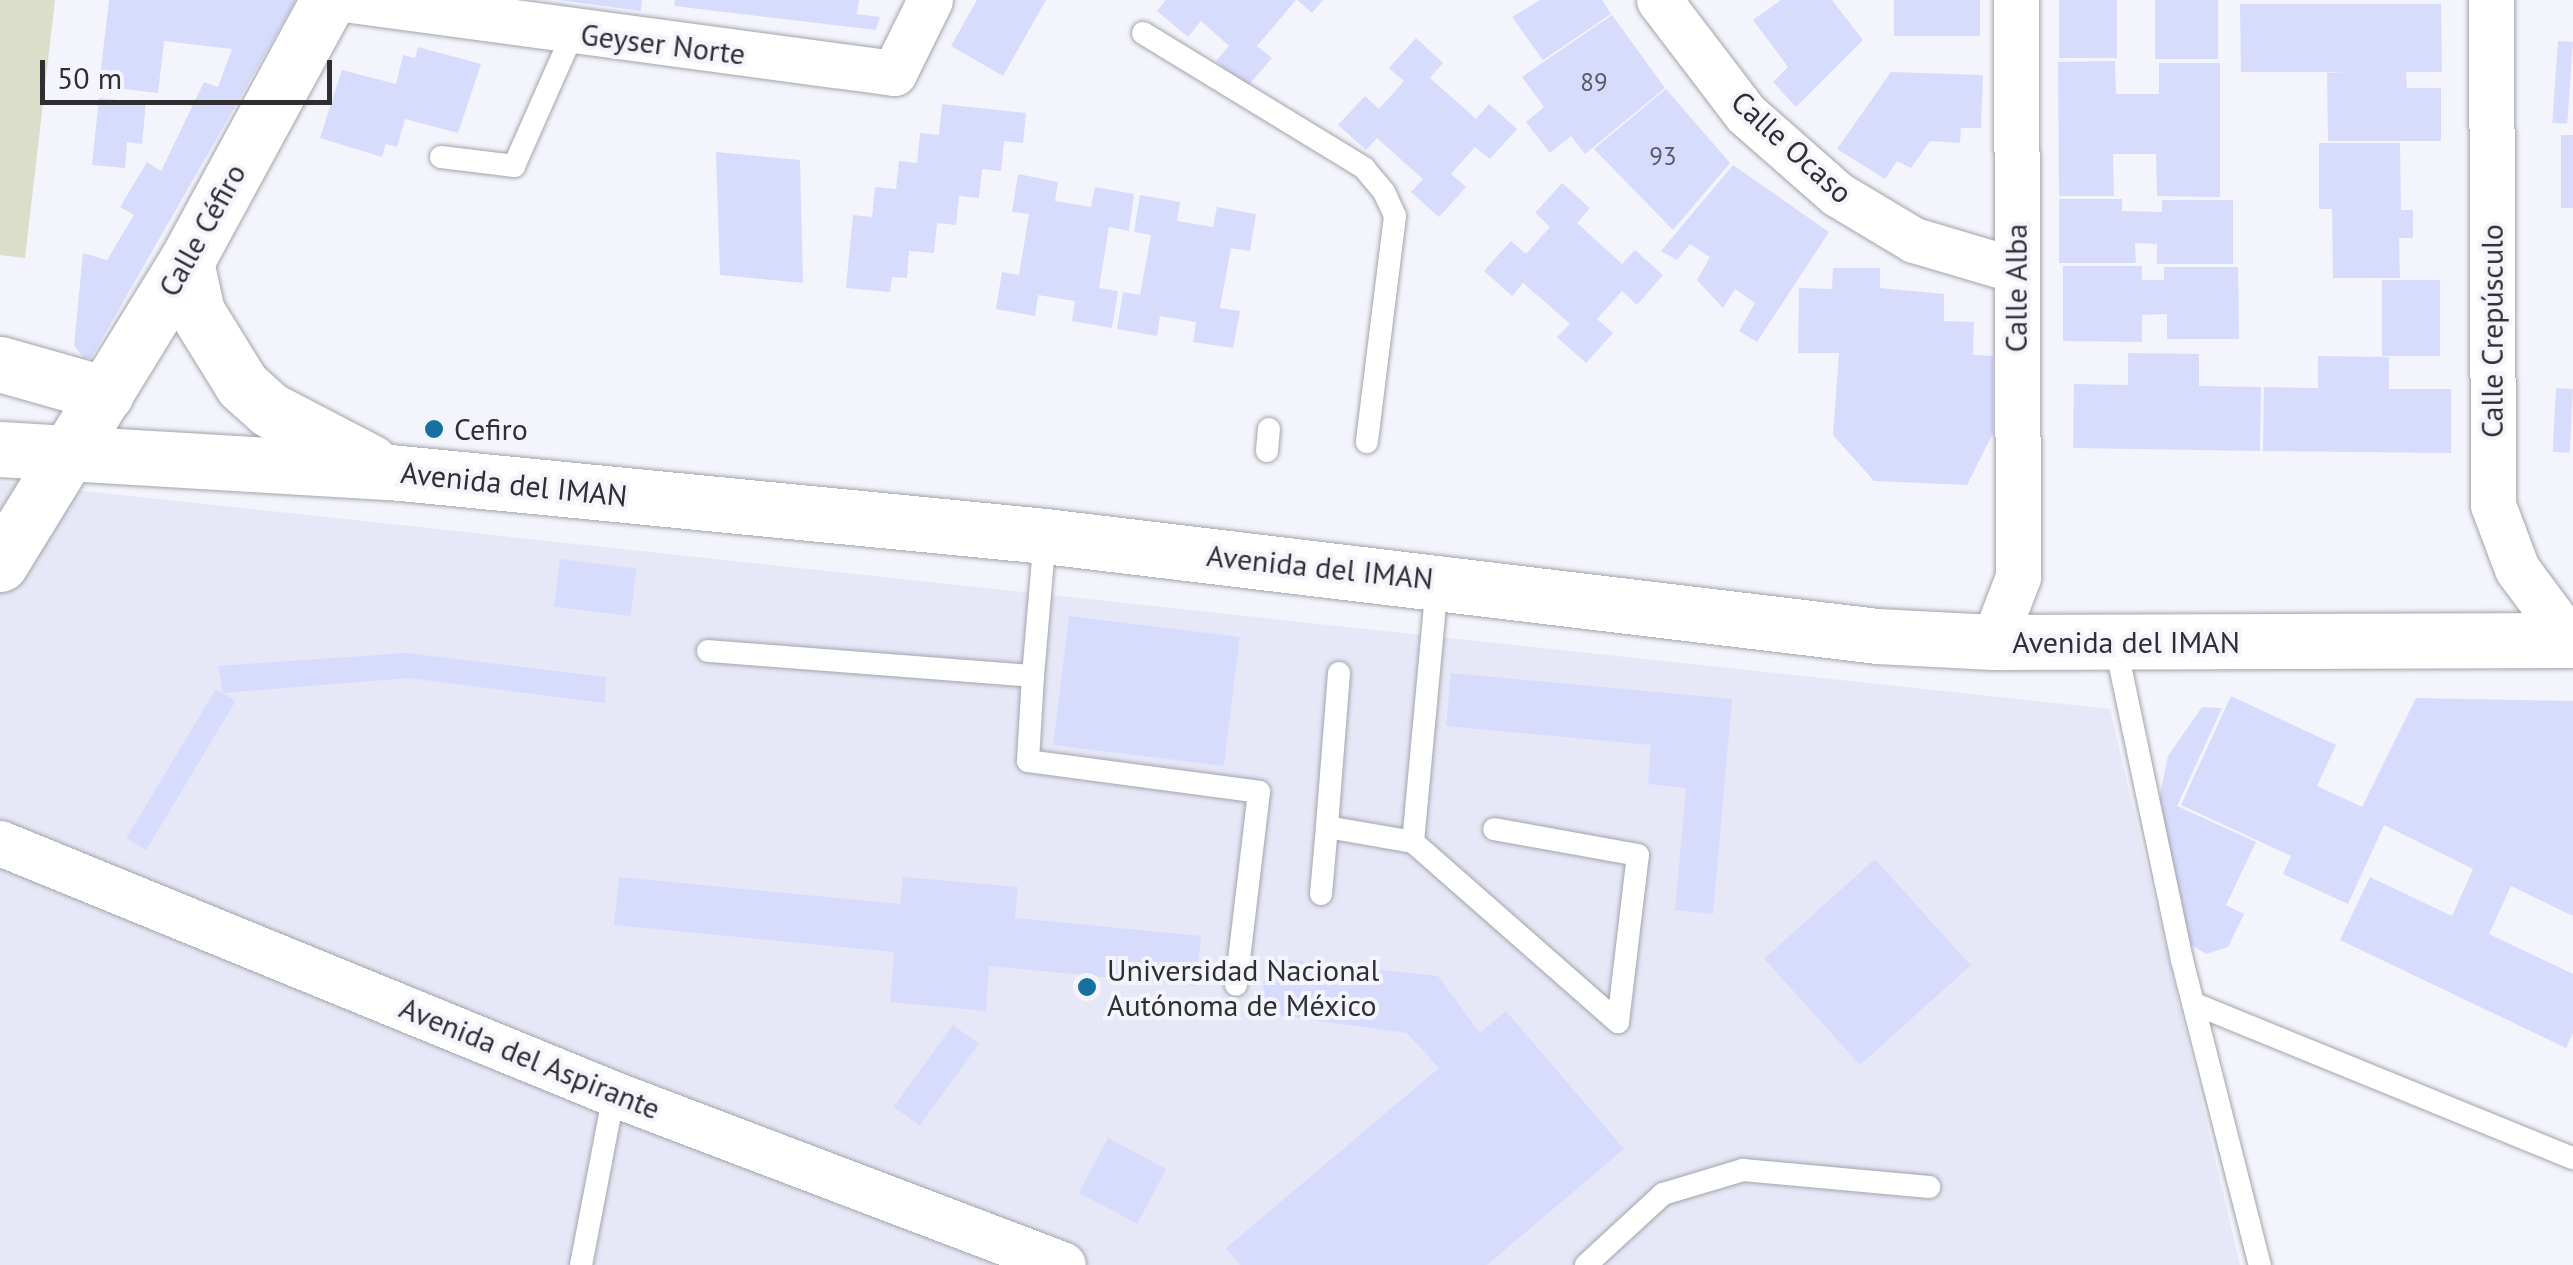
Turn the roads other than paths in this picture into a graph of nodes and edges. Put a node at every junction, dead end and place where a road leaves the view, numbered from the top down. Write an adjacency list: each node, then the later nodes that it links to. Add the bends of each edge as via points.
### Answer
1 (328, 0): 10 (main road, Calle Céfiro)
2 (351, 0): 7 (street, Geyser Norte)
3 (930, 0): 7 (street, Geyser Norte, via 894,73)
4 (1659, 0): 11 (street, Calle Ocaso, via 1746,114 1837,194 1914,240)
5 (2016, 0): 11 (street, Calle Alba)
6 (2491, 0): 23 (street, Calle Crepúsculo, via 2493,505 2518,569)
7 (573, 33): 9 (lane, via 514,166)
8 (1143, 34): 15 (lane, via 1364,168 1384,192 1395,216)
9 (440, 157)
10 (186, 262): 13 (main road, Calle Céfiro); 18 (main road, via 197,312 242,385 298,426)
11 (2015, 270): 21 (street, Calle Alba)
12 (0, 364): 13 (main road)
13 (106, 394): 17 (main road, Calle Céfiro)
14 (0, 424): 17 (main road, Avenida del IMAN)
15 (1367, 442)
16 (0, 449): 17 (main road, Avenida del IMAN)
17 (68, 456): 18 (main road, Avenida del IMAN); 20 (main road, Calle Céfiro)
18 (390, 472): 19 (main road, Avenida del IMAN)
19 (1045, 536): 22 (main road, Avenida del IMAN); 29 (lane)
20 (0, 564)
21 (2018, 577): 24 (street, Calle Alba); 25 (street, Calle Alba)
22 (1437, 580): 24 (main road, Avenida del IMAN, via 1877,636); 32 (lane)
23 (2572, 640): 26 (main road, Avenida del IMAN)
24 (1993, 642): 25 (main road, Avenida del IMAN)
25 (2056, 642): 26 (main road, Avenida del IMAN)
26 (2115, 642): 36 (lane)
27 (708, 651): 29 (lane)
28 (1339, 673): 30 (lane)
29 (1033, 676): 35 (lane, via 1028,761 1259,792)
30 (1327, 827): 32 (lane); 34 (lane)
31 (1494, 829): 32 (lane, via 1638,855 1618,1022)
32 (1413, 842)
33 (0, 843): 37 (street, Avenida del Aspirante)
34 (1320, 894)
35 (1236, 985)
36 (2195, 1004): 38 (lane); 43 (lane)
37 (614, 1094): 40 (lane); 41 (street, Avenida del Aspirante)
38 (2573, 1158)
39 (1929, 1187): 42 (lane, via 1743,1170 1662,1194)
40 (581, 1265)
41 (1063, 1265)
42 (1586, 1265)
43 (2260, 1265)

